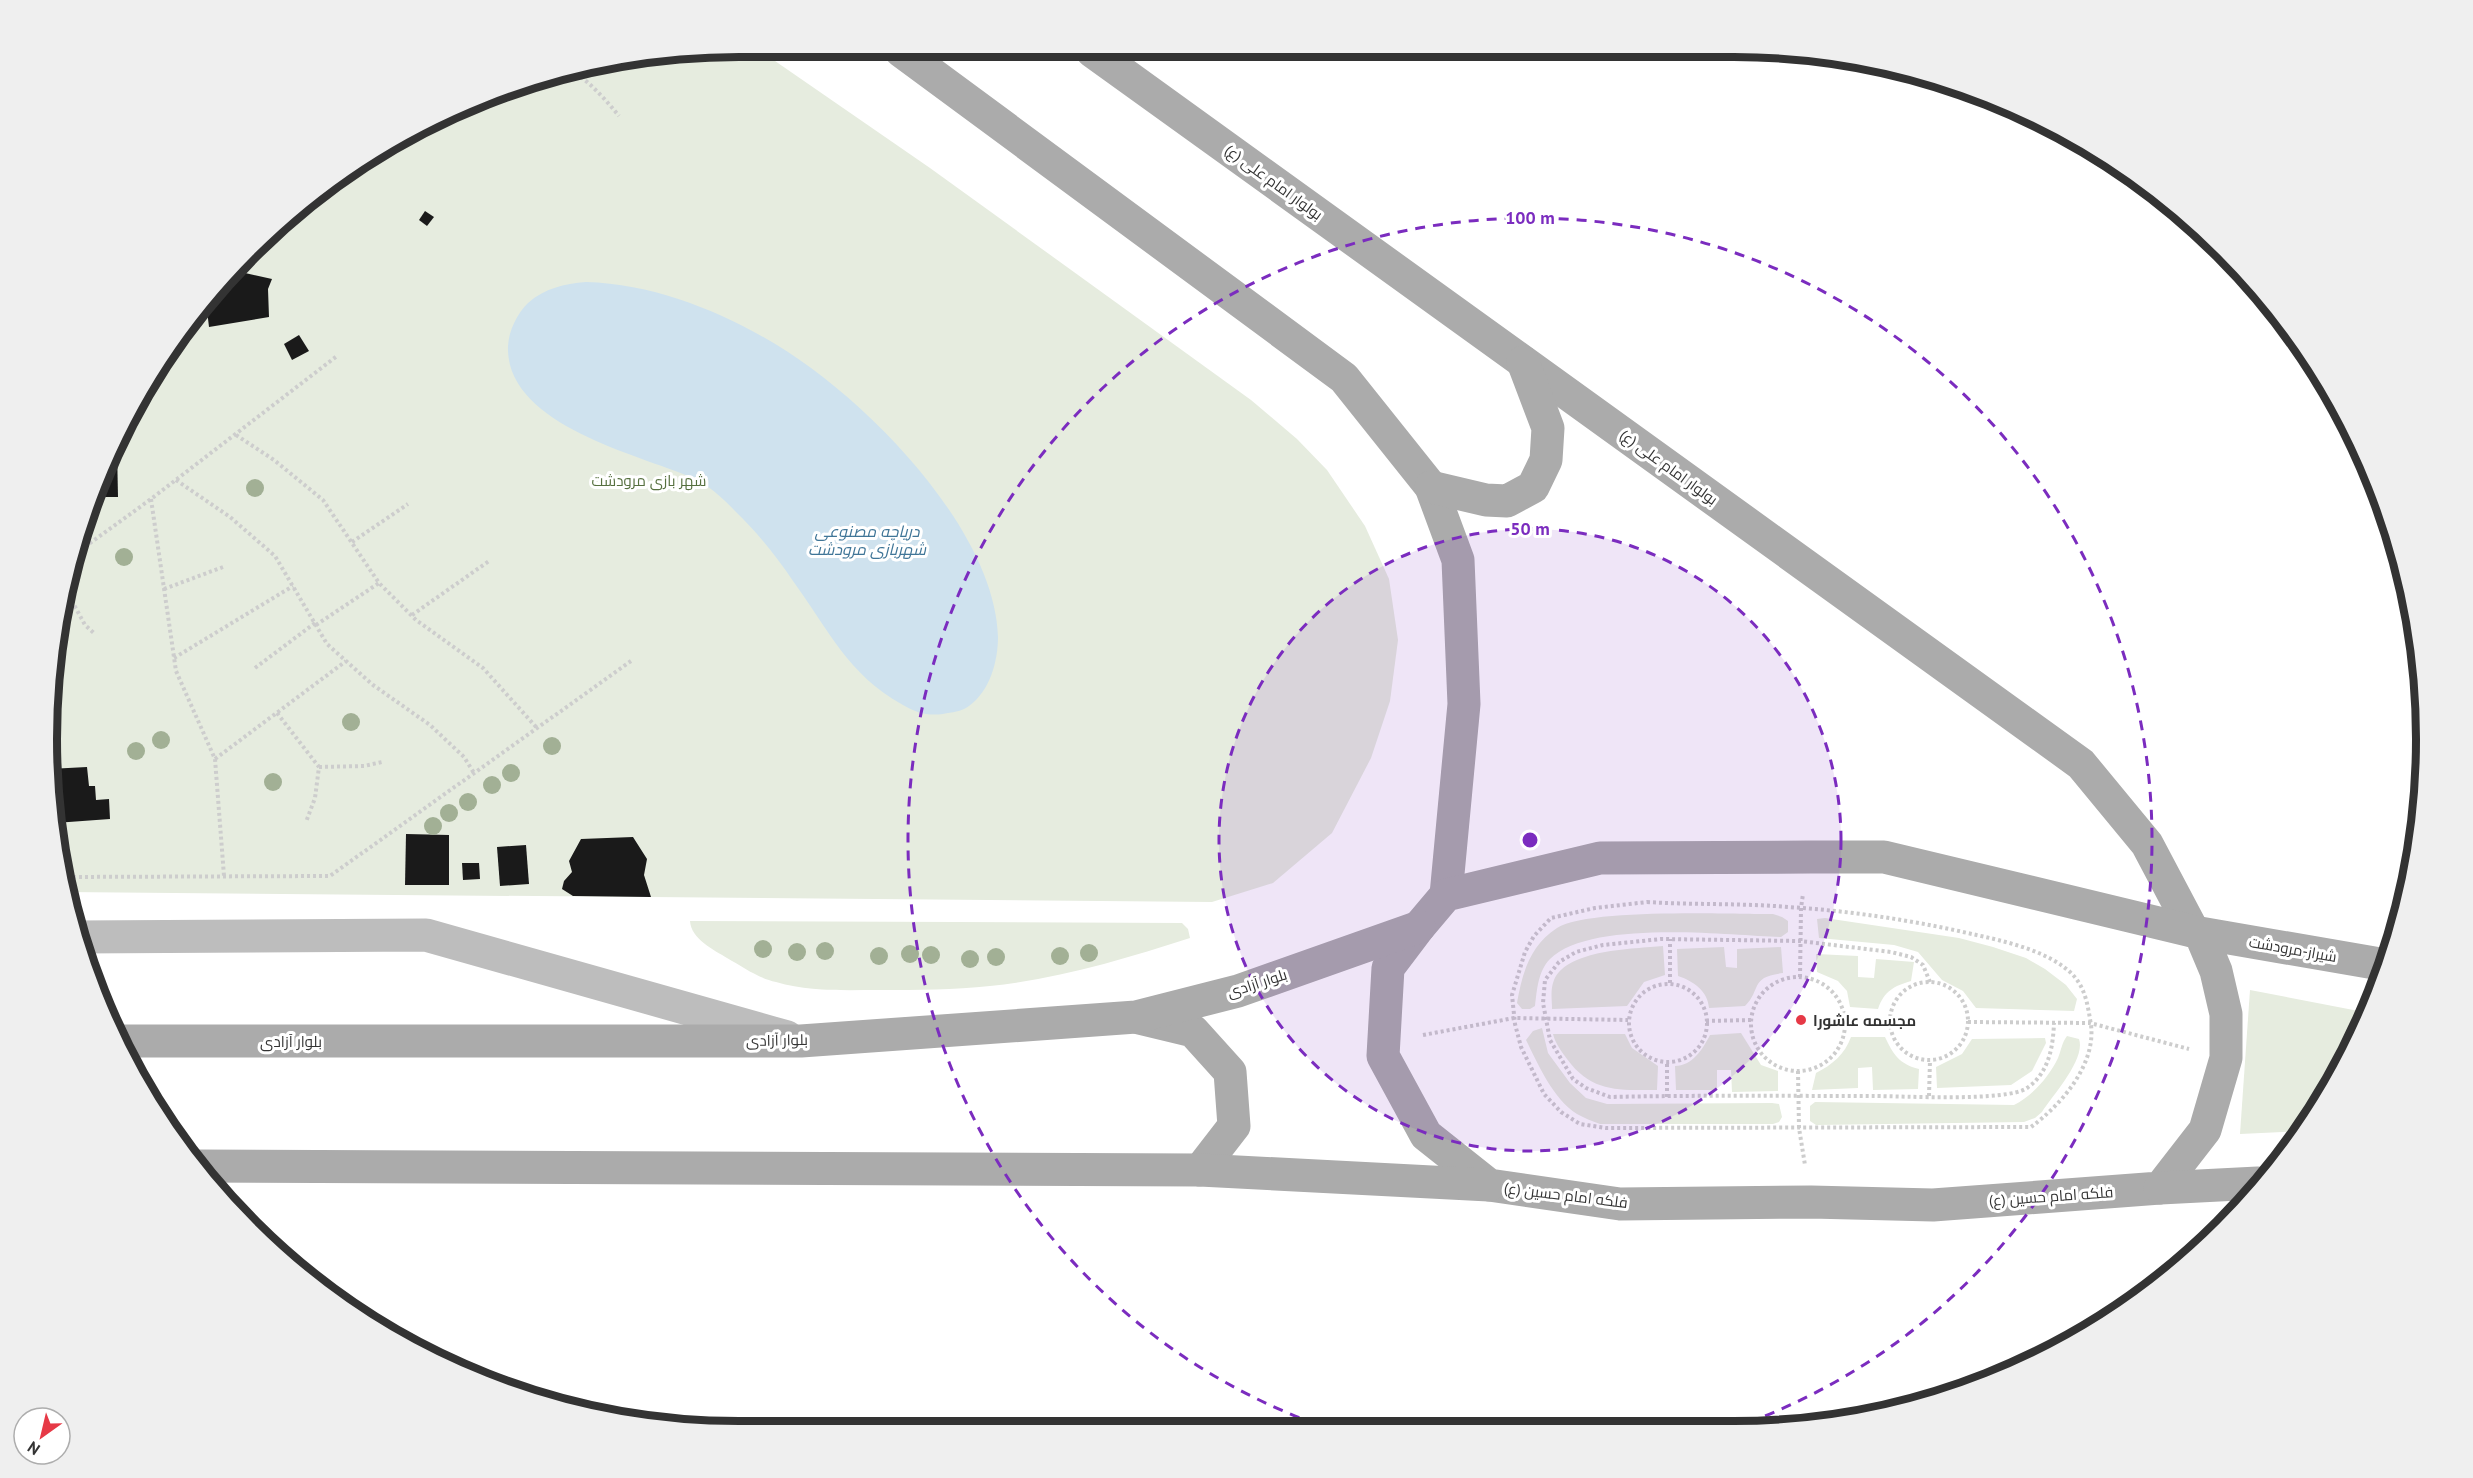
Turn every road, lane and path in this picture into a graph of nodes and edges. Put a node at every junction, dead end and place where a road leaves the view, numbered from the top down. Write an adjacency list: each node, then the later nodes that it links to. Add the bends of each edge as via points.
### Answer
1 (916, 57): 9 (main road, via 1344,378)
2 (1100, 57): 6 (main road, بولوار امام علی (ع))
3 (580, 76): 4 (path)
4 (619, 116)
5 (337, 356): 7 (path)
6 (1523, 362): 9 (main road, via 1548,428 1546,460 1533,487 1507,501); 40 (main road, بولوار امام علی (ع), via 2082,764 2147,844)
7 (236, 435): 8 (path); 12 (path, via 323,500)
8 (176, 480): 10 (path); 17 (path, via 230,517 275,556)
9 (1431, 487): 37 (main road, via 1458,560 1464,704)
10 (151, 499): 13 (path); 18 (path)
11 (408, 504): 12 (path)
12 (352, 542): 16 (path)
13 (85, 547)
14 (489, 561): 20 (path)
15 (223, 567): 18 (path)
16 (379, 583): 20 (path); 21 (path)
17 (293, 586): 21 (path); 23 (path)
18 (164, 588): 23 (path)
19 (71, 600): 22 (path, via 85,625)
20 (412, 615): 28 (path, via 483,668)
21 (315, 624): 24 (path, via 327,644); 26 (path)
22 (95, 634)
23 (174, 658): 29 (path, via 176,672)
24 (346, 661): 27 (path); 32 (path, via 430,725)
25 (630, 661): 28 (path)
26 (255, 669)
27 (277, 713): 29 (path); 31 (path)
28 (537, 728): 32 (path)
29 (215, 759): 35 (path)
30 (382, 762): 31 (path)
31 (319, 767): 33 (path, via 315,798)
32 (474, 772): 35 (path, via 330,876)
33 (306, 822)
34 (1810, 856): 37 (main road, via 1600,858); 38 (path); 40 (main road, via 1884,856)
35 (224, 876): 36 (path)
36 (71, 877)
37 (1446, 896): 39 (main road, فلکه امام حسین (ع))
38 (1801, 908): 43 (path); 49 (path, via 1647,902 1551,918 1525,952 1512,995); 56 (path, via 1900,918 2007,942 2047,957 2073,975 2087,999)
39 (1419, 927): 48 (main road, بلوار آزادی, via 1238,991); 61 (main road, فلکه امام حسین (ع), via 1388,968)
40 (2196, 932): 44 (main road, شیراز-مرودشت); 62 (main road, via 2216,972 2226,1014)
41 (86, 937): 60 (main road, via 426,935)
42 (1670, 939): 43 (path); 47 (path); 50 (path, via 1603,945 1576,952 1559,962 1545,980)
43 (1800, 941): 45 (path); 46 (path, via 1911,957 1923,965)
44 (2378, 964)
45 (1800, 977): 52 (path, via 1772,984 1760,996); 57 (path, via 1823,983 1836,995)
46 (1930, 982): 54 (path, via 1947,986 1960,997); 58 (path, via 1903,992 1894,1004)
47 (1670, 983): 51 (path, via 1642,992 1632,1005); 53 (path, via 1686,988 1698,998)
48 (1136, 1017): 60 (main road, بلوار آزادی); 71 (main road, via 1193,1031 1230,1071 1233,1126)
49 (1514, 1018): 50 (path); 61 (path); 69 (path, via 1521,1047 1544,1094 1580,1124 1606,1128)
50 (1546, 1019): 51 (path); 67 (path, via 1550,1040 1573,1079 1586,1088 1610,1097)
51 (1628, 1020): 64 (path, via 1638,1049)
52 (1751, 1020): 53 (path); 65 (path, via 1754,1042 1763,1056 1774,1065)
53 (1706, 1021): 64 (path, via 1701,1043 1691,1054)
54 (1968, 1022): 55 (path); 63 (path, via 1963,1042 1953,1053)
55 (2054, 1023): 56 (path); 66 (path, via 2052,1048 2044,1070 2027,1088 2006,1094)
56 (2090, 1023): 62 (path); 69 (path, via 2089,1049 2081,1071 2049,1114 2031,1127)
57 (1845, 1024): 58 (path); 65 (path, via 1841,1045 1830,1059)
58 (1890, 1024): 63 (path, via 1899,1047 1911,1057)
59 (127, 1041): 60 (main road, بلوار آزادی)
60 (801, 1041)
61 (1384, 1042): 73 (main road, فلکه امام حسین (ع), via 1383,1056 1426,1135)
62 (2226, 1058): 74 (main road, via 2205,1130)
63 (1930, 1060): 66 (path)
64 (1667, 1062): 67 (path)
65 (1798, 1071): 68 (path)
66 (1929, 1096): 68 (path)
67 (1667, 1097): 68 (path)
68 (1798, 1097): 69 (path)
69 (1799, 1128): 75 (path)
70 (208, 1166): 71 (main road)
71 (1200, 1170): 73 (main road)
72 (2252, 1183): 74 (main road)
73 (1490, 1185): 75 (main road, فلکه امام حسین (ع), via 1620,1204)
74 (2160, 1188): 75 (main road, فلکه امام حسین (ع), via 1933,1205)
75 (1811, 1202)

